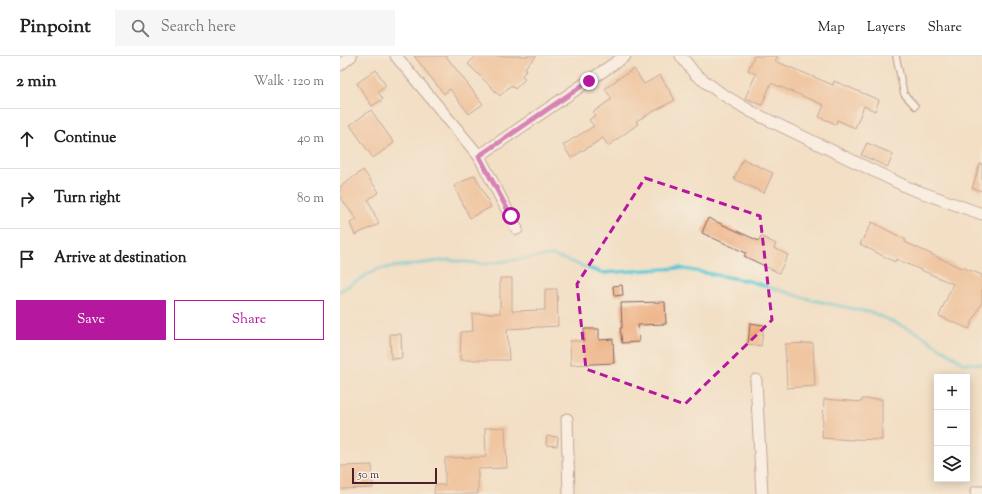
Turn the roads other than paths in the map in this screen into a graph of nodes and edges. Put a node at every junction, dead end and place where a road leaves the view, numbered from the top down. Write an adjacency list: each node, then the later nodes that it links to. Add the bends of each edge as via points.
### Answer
1 (351, 56): 6 (street)
2 (396, 56): 8 (street)
3 (625, 56): 8 (street)
4 (681, 56): 9 (street, via 695,74 750,111 909,188)
5 (896, 56): 7 (lane, via 904,94)
6 (340, 65)
7 (915, 106)
8 (479, 156): 10 (street)
9 (982, 214)
10 (517, 228)
11 (756, 380): 14 (street)
12 (567, 419): 13 (street)
13 (569, 494)
14 (762, 494)

